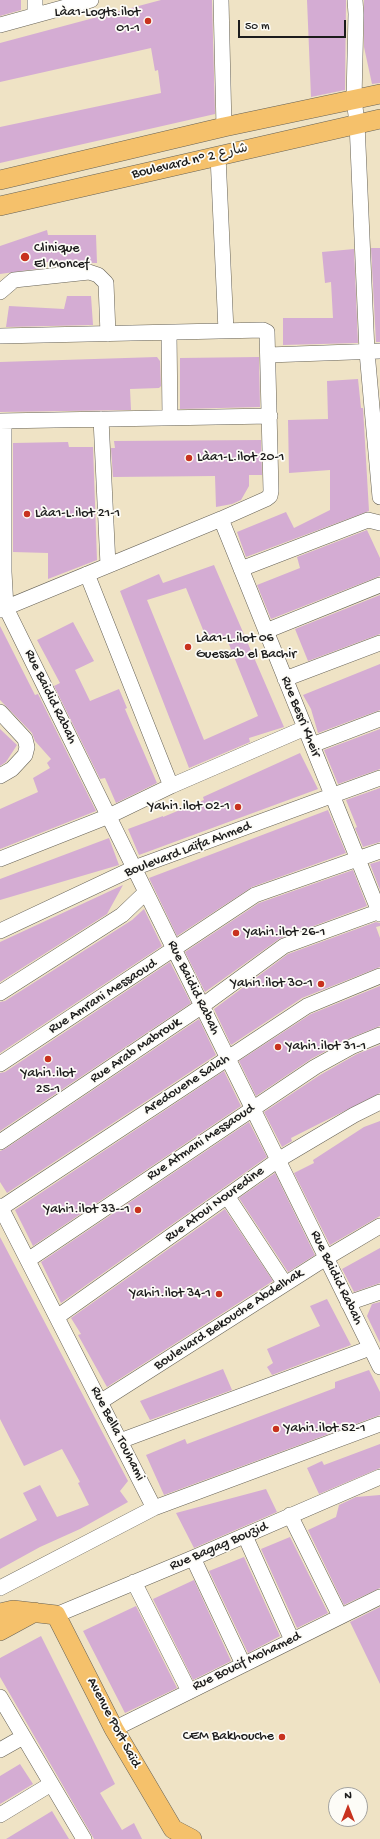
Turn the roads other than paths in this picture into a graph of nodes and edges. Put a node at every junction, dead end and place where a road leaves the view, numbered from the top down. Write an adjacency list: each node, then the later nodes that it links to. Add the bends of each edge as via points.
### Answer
1 (36, 0): 5 (street)
2 (91, 0): 5 (street)
3 (221, 0): 11 (street)
4 (355, 0): 8 (street)
5 (35, 15): 6 (street)
6 (0, 25)
7 (380, 94): 8 (main road, Boulevard n° شارع 2)
8 (354, 99): 10 (street); 11 (main road, Boulevard n° شارع 2)
9 (380, 119): 10 (main road, Boulevard n° شارع 2)
10 (357, 123): 12 (main road, Boulevard n° شارع 2); 20 (street)
11 (224, 127): 13 (main road, Boulevard n° شارع 2)
12 (218, 156): 14 (main road, Boulevard n° شارع 2); 16 (street)
13 (0, 180)
14 (0, 206)
15 (0, 292): 18 (street, via 14,280 89,272 98,275 106,283)
16 (226, 331): 17 (street); 21 (street, via 267,332)
17 (169, 333): 18 (street); 23 (street)
18 (108, 334): 19 (street)
19 (0, 336)
20 (373, 352): 21 (street); 26 (street)
21 (268, 355): 22 (street)
22 (270, 416): 23 (street); 27 (street, via 270,496)
23 (170, 418): 24 (street)
24 (101, 419): 25 (street); 29 (street)
25 (2, 421): 33 (street)
26 (380, 496)
27 (221, 519): 29 (street); 30 (street, Rue Besri Kheir)
28 (380, 523): 30 (street, via 368,520)
29 (108, 565): 31 (street)
30 (241, 569): 34 (street, Rue Besri Kheir)
31 (87, 574): 33 (street); 43 (street)
32 (380, 585): 34 (street)
33 (3, 609): 45 (street, Rue Baidid Rabah)
34 (266, 631): 36 (street, Rue Besri Kheir)
35 (380, 643): 36 (street)
36 (285, 679): 39 (street, Rue Besri Kheir)
37 (0, 712): 41 (street, via 25,739 27,747 25,755 12,769)
38 (380, 719): 40 (street)
39 (305, 728): 40 (street, Rue Besri Kheir); 43 (street)
40 (312, 745): 44 (street, Rue Besri Kheir)
41 (0, 776)
42 (380, 778): 44 (street, Boulevard Laïfa Ahmed)
43 (171, 786): 45 (street)
44 (332, 796): 48 (street, Rue Besri Kheir); 49 (street, Boulevard Laïfa Ahmed)
45 (108, 816): 47 (street); 49 (street, Rue Baidid Rabah)
46 (380, 851): 48 (street, Rue Amrani Messaoud)
47 (0, 859)
48 (358, 859): 51 (street, Rue Besri Kheir); 53 (street, Rue Amrani Messaoud, via 255,894)
49 (134, 868): 50 (street, Rue Baidid Rabah); 52 (street, Boulevard Laïfa Ahmed)
50 (146, 892): 53 (street, Rue Baidid Rabah); 55 (street, via 122,915)
51 (380, 912): 56 (street, Rue Arab Mabrouk, via 284,946)
52 (0, 931)
53 (174, 950): 56 (street, Rue Baidid Rabah); 59 (street, Rue Amrani Messaoud)
54 (380, 976): 58 (street, Aredouene Salah, via 307,1006)
55 (0, 993)
56 (202, 1006): 58 (street, Rue Baidid Rabah); 62 (street, Rue Arab Mabrouk)
57 (380, 1035): 61 (street, Rue Atmani Messaoud, via 353,1046 315,1067)
58 (228, 1058): 61 (street, Rue Baidid Rabah); 65 (street, Aredouene Salah)
59 (0, 1064)
60 (380, 1102): 63 (street, Rue Atoui Nouredine)
61 (252, 1108): 63 (street, Rue Baidid Rabah); 68 (street, Rue Atmani Messaoud)
62 (0, 1142)
63 (278, 1160): 64 (street, Rue Atoui Nouredine); 67 (street, Rue Baidid Rabah)
64 (227, 1196): 69 (street); 72 (street, Rue Atoui Nouredine)
65 (0, 1207): 68 (street, Rue Bella Touhami)
66 (380, 1226): 67 (street, Boulevard Bekouche Abdelhak)
67 (326, 1258): 69 (street, Boulevard Bekouche Abdelhak); 71 (street, Rue Baidid Rabah)
68 (28, 1260): 72 (street, Rue Bella Touhami)
69 (285, 1284): 75 (street, Boulevard Bekouche Abdelhak)
70 (380, 1292): 71 (street)
71 (348, 1303): 73 (street, Rue Baidid Rabah)
72 (57, 1317): 75 (street, Rue Bella Touhami)
73 (370, 1348): 74 (street, Rue Baidid Rabah); 77 (street)
74 (380, 1367)
75 (100, 1402): 77 (street, Rue Bella Touhami)
76 (380, 1424): 79 (street)
77 (120, 1441): 79 (street, Rue Bella Touhami)
78 (380, 1477): 80 (street, Rue Bagag Bouzid)
79 (154, 1508): 84 (street)
80 (290, 1516): 81 (street, Rue Bagag Bouzid); 89 (street)
81 (245, 1536): 82 (street, Rue Bagag Bouzid); 91 (street)
82 (193, 1558): 83 (street, Rue Bagag Bouzid); 92 (street)
83 (134, 1582): 88 (street, Rue Bagag Bouzid); 93 (street)
84 (0, 1588)
85 (380, 1597): 89 (street, Rue Boucif Mohamed)
86 (35, 1612): 87 (main road, via 13,1610); 88 (main road); 90 (main road)
87 (0, 1613)
88 (56, 1614): 95 (main road, Avenue Port Saïd)
89 (340, 1616): 91 (street, Rue Boucif Mohamed)
90 (0, 1631)
91 (292, 1640): 92 (street, Rue Boucif Mohamed)
92 (243, 1664): 93 (street, Rue Boucif Mohamed)
93 (189, 1691): 95 (street, Rue Boucif Mohamed)
94 (0, 1697): 96 (street)
95 (114, 1729): 101 (main road, Avenue Port Saïd, via 173,1829)
96 (23, 1737): 97 (street); 98 (street)
97 (0, 1750)
98 (50, 1784): 99 (street); 100 (street)
99 (0, 1815)
100 (82, 1838)
101 (192, 1839)

